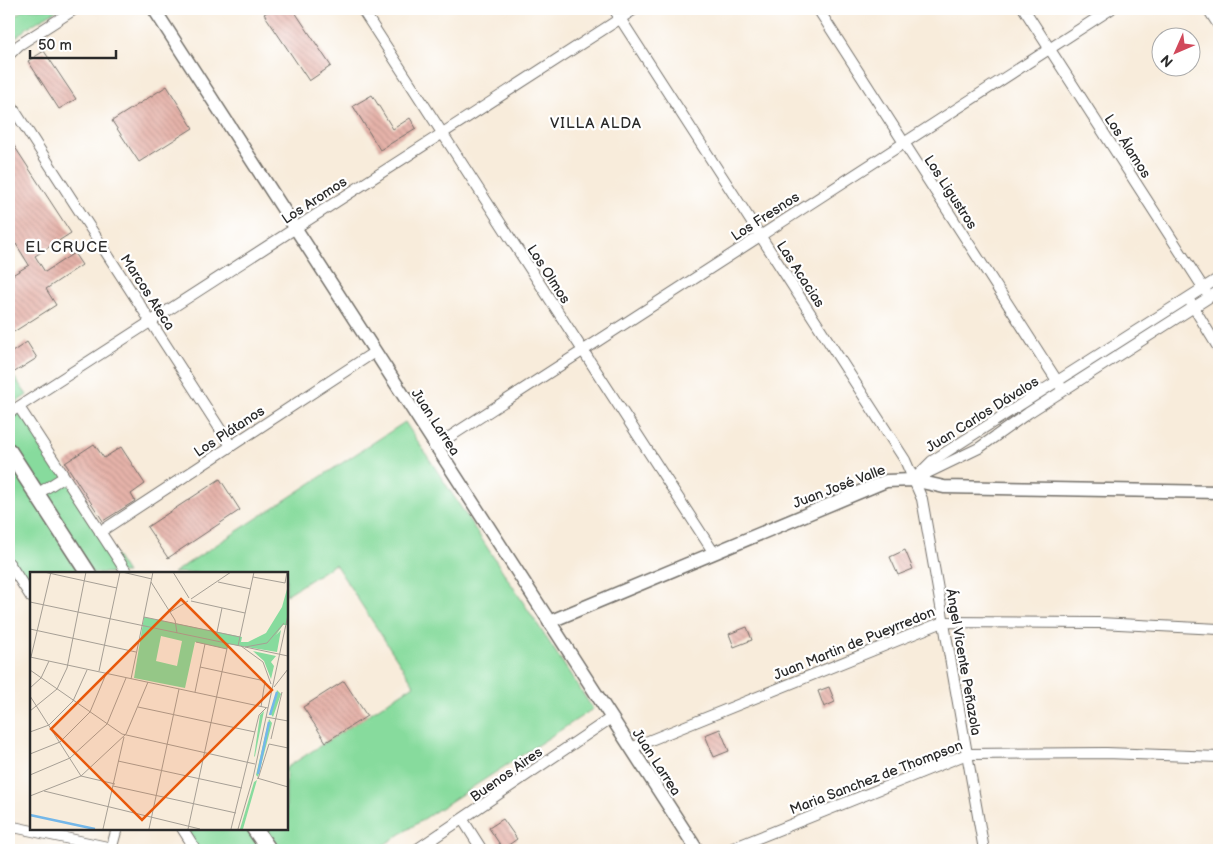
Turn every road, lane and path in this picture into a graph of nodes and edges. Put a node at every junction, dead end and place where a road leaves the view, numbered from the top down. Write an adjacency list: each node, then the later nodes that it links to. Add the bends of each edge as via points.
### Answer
1 (75, 9): 13 (street)
2 (154, 9): 17 (street, Juan Larrea)
3 (362, 9): 15 (street, Los Olmos)
4 (614, 9): 10 (street, Las Acacias)
5 (635, 9): 10 (street, Los Aromos)
6 (818, 9): 16 (street, Los Ligustros)
7 (1024, 9): 12 (street, Los Álamos)
8 (1111, 9): 12 (street, Los Fresnos)
9 (1208, 9): 11 (street)
10 (620, 18): 15 (street, Los Aromos); 18 (street, Las Acacias)
11 (1219, 26)
12 (1049, 48): 16 (street, Los Fresnos); 20 (street, Los Álamos)
13 (9, 55)
14 (9, 102): 25 (street, Marcos Ateca)
15 (442, 132): 17 (street, Los Aromos); 27 (street, Los Olmos)
16 (903, 143): 18 (street, Los Fresnos); 29 (street, Los Ligustros)
17 (295, 229): 25 (street, Los Aromos); 28 (street, Juan Larrea)
18 (760, 236): 27 (street, Los Fresnos); 36 (street, Las Acacias, via 904,460)
19 (1219, 278): 20 (street, Juan Carlos Dávalos)
20 (1203, 288): 22 (street, Los Álamos); 23 (street, Juan Carlos Dávalos)
21 (1219, 291): 22 (street, Juan Carlos Dávalos)
22 (1210, 297): 24 (street, Juan Carlos Dávalos)
23 (1187, 298): 24 (street); 29 (street, Juan Carlos Dávalos)
24 (1193, 308): 26 (street); 29 (street, Juan Carlos Dávalos)
25 (151, 322): 30 (street, Los Aromos); 32 (street, Marcos Ateca)
26 (1219, 349)
27 (583, 351): 33 (street, Los Fresnos); 40 (street, Los Olmos)
28 (373, 352): 32 (street, Los Plátanos); 33 (street, Juan Larrea)
29 (1060, 386): 36 (street, Juan Carlos Dávalos, via 932,461)
30 (18, 407): 31 (street, Los Aromos); 35 (street)
31 (9, 413)
32 (231, 446): 39 (street, Los Plátanos)
33 (434, 447): 45 (street, Juan Larrea)
34 (9, 451): 38 (main road)
35 (64, 477): 38 (street); 39 (street)
36 (913, 480): 37 (street, Juan José Valle, via 944,487); 40 (street, Juan José Valle, via 886,481); 46 (street, Ángel Vicente Peñazola, via 922,499)
37 (1219, 492)
38 (37, 494): 42 (main road)
39 (100, 532): 43 (street)
40 (714, 553): 45 (street, Juan José Valle)
41 (9, 563): 44 (street)
42 (87, 572)
43 (126, 572)
44 (30, 595)
45 (549, 622): 48 (street, Juan Larrea)
46 (943, 622): 47 (street, Juan Martin de Pueyrredon, via 1098,623); 49 (street, Juan Martin de Pueyrredon); 50 (street, Ángel Vicente Peñazola)
47 (1219, 629)
48 (611, 718): 49 (street, Juan Larrea); 52 (street, Buenos Aires)
49 (631, 748): 62 (street, Juan Larrea)
50 (966, 754): 51 (street, Maria Sanchez de Thompson, via 1106,753); 63 (street, Maria Sanchez de Thompson); 64 (street, Ángel Vicente Peñazola)
51 (1219, 757)
52 (463, 820): 60 (street, Buenos Aires); 61 (street)
53 (9, 826): 57 (street)
54 (117, 829): 57 (street)
55 (183, 829): 58 (street)
56 (255, 829): 59 (main road)
57 (112, 849)
58 (196, 850)
59 (269, 850)
60 (416, 850)
61 (482, 850)
62 (697, 850)
63 (728, 850)
64 (984, 850)

